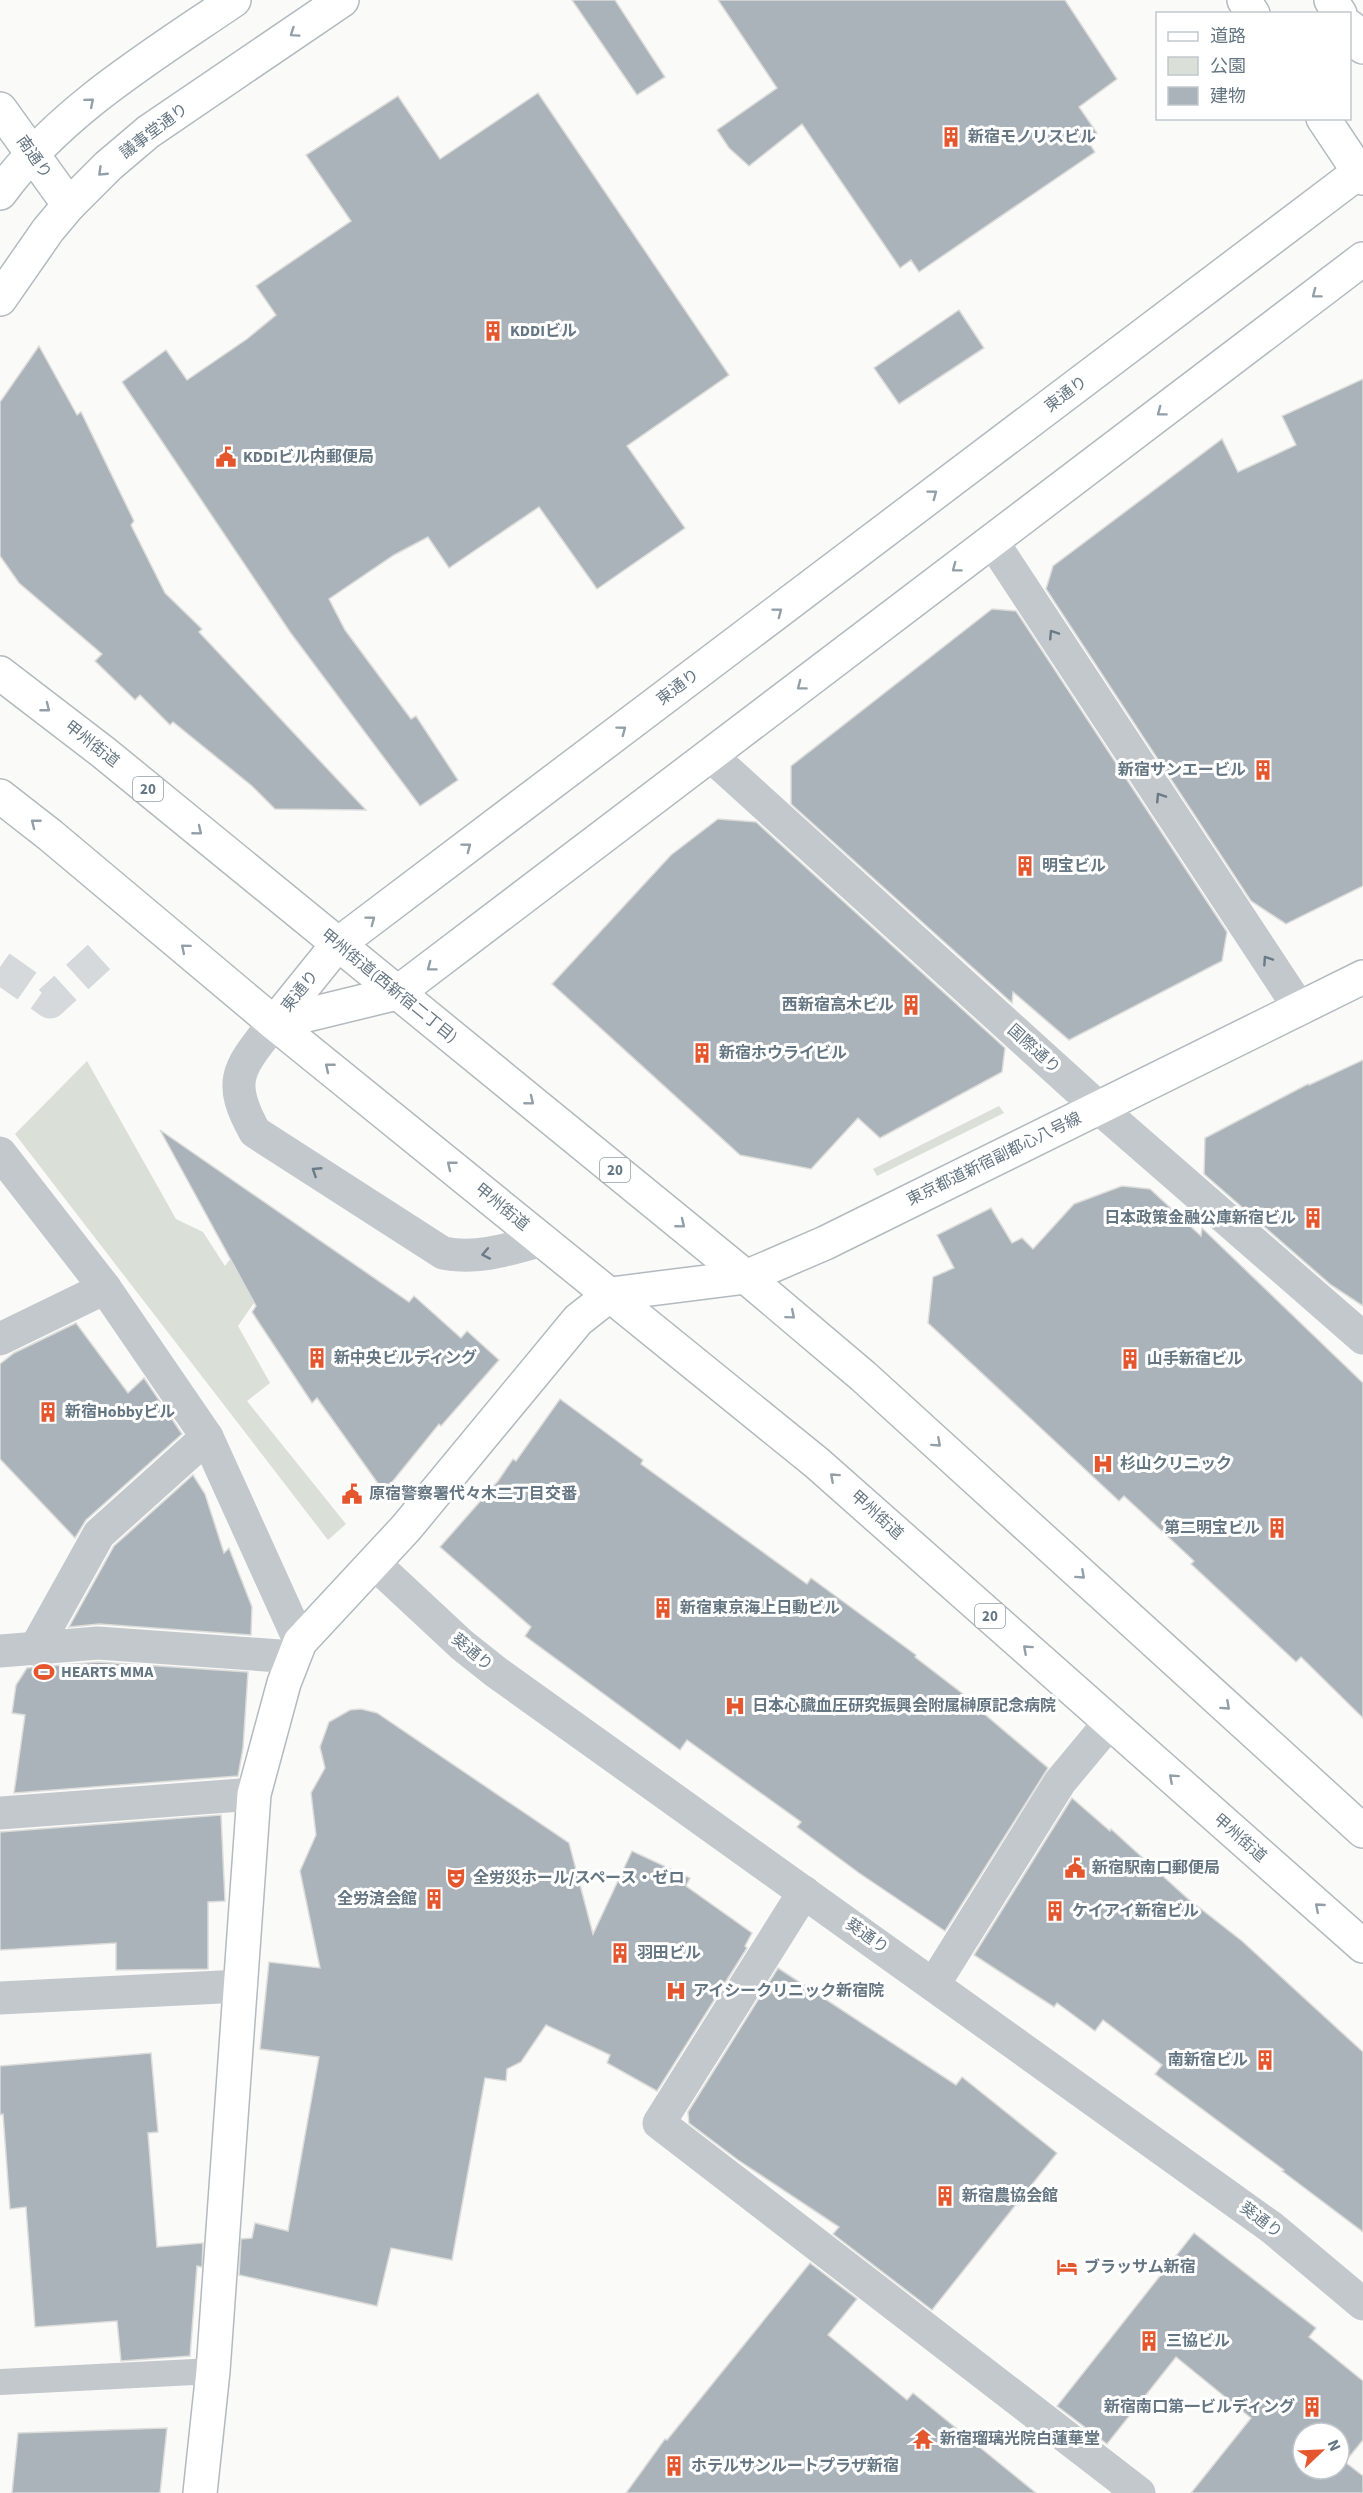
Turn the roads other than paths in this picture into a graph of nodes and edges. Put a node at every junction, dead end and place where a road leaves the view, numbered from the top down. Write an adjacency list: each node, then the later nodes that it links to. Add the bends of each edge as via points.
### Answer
1 (234, 0): 7 (main road, one-way to 1, via 114,82)
2 (342, 0): 10 (main road, 議事堂通り, one-way to 10, via 148,132)
3 (1351, 29): 4 (main road)
4 (1363, 47)
5 (0, 109): 7 (main road, 南通り)
6 (1324, 120): 8 (main road)
7 (32, 156): 9 (main road); 10 (main road, 南通り)
8 (1362, 173): 18 (main road, 東通り, one-way to 8)
9 (0, 193)
10 (69, 205): 12 (main road, 議事堂通り)
11 (1363, 259): 13 (main road, 東通り, one-way to 13)
12 (0, 299)
13 (992, 541): 15 (main road, 東通り, one-way to 15); 21 (street, one-way to 13)
14 (0, 673): 17 (main road, 甲州街道 / 20, one-way to 17)
15 (710, 755): 20 (main road, 東通り, one-way to 20); 23 (street, 国際通り)
16 (0, 796): 22 (main road, 20, one-way to 16)
17 (293, 908): 18 (main road, 甲州街道(西新宿二丁目) / 20)
18 (338, 945): 20 (main road, 甲州街道(西新宿二丁目) / 20); 22 (main road, 東通り)
19 (1363, 977): 21 (main road, 東京都道新宿副都心八号線)
20 (397, 993): 22 (main road, 東通り); 26 (main road, 甲州街道(西新宿二丁目) / 20, one-way to 26)
21 (1300, 1009): 23 (main road, 東京都道新宿副都心八号線)
22 (274, 1023): 25 (main road, 甲州街道 / 20, one-way to 22); 25 (street, one-way to 22, via 481,1256 443,1253 255,1132 237,1090 249,1055)
23 (1099, 1108): 26 (main road, 東京都道新宿副都心八号線, via 825,1243); 29 (street, 国際通り)
24 (0, 1153): 27 (street)
25 (543, 1240): 28 (main road, 甲州街道 / 20)
26 (746, 1277): 28 (main road, 東京都道新宿副都心八号線); 39 (main road, 20, one-way to 39, via 863,1376)
27 (105, 1288): 30 (street); 31 (street)
28 (610, 1294): 32 (main road, via 578,1320); 36 (main road, 甲州街道 / 20, one-way to 28, via 817,1462)
29 (1363, 1338)
30 (0, 1339)
31 (207, 1437): 33 (street, via 99,1534); 34 (street)
32 (374, 1563): 34 (main road); 40 (street, 葵通り, via 496,1672)
33 (35, 1648): 34 (street, via 98,1644); 35 (street)
34 (297, 1649): 37 (main road)
35 (0, 1651)
36 (1110, 1722): 41 (main road, 甲州街道 / 20, one-way to 36); 42 (street, via 1060,1782)
37 (254, 1794): 38 (street); 43 (main road)
38 (0, 1813)
39 (1360, 1821)
40 (804, 1892): 42 (street, 葵通り); 49 (street, via 659,2123)
41 (1363, 1946)
42 (934, 1984): 45 (street, 葵通り, via 1271,2227)
43 (241, 1986): 44 (street); 46 (main road)
44 (0, 1998)
45 (1363, 2304)
46 (213, 2372): 47 (lane); 48 (main road)
47 (0, 2382)
48 (200, 2493)
49 (1139, 2493)

